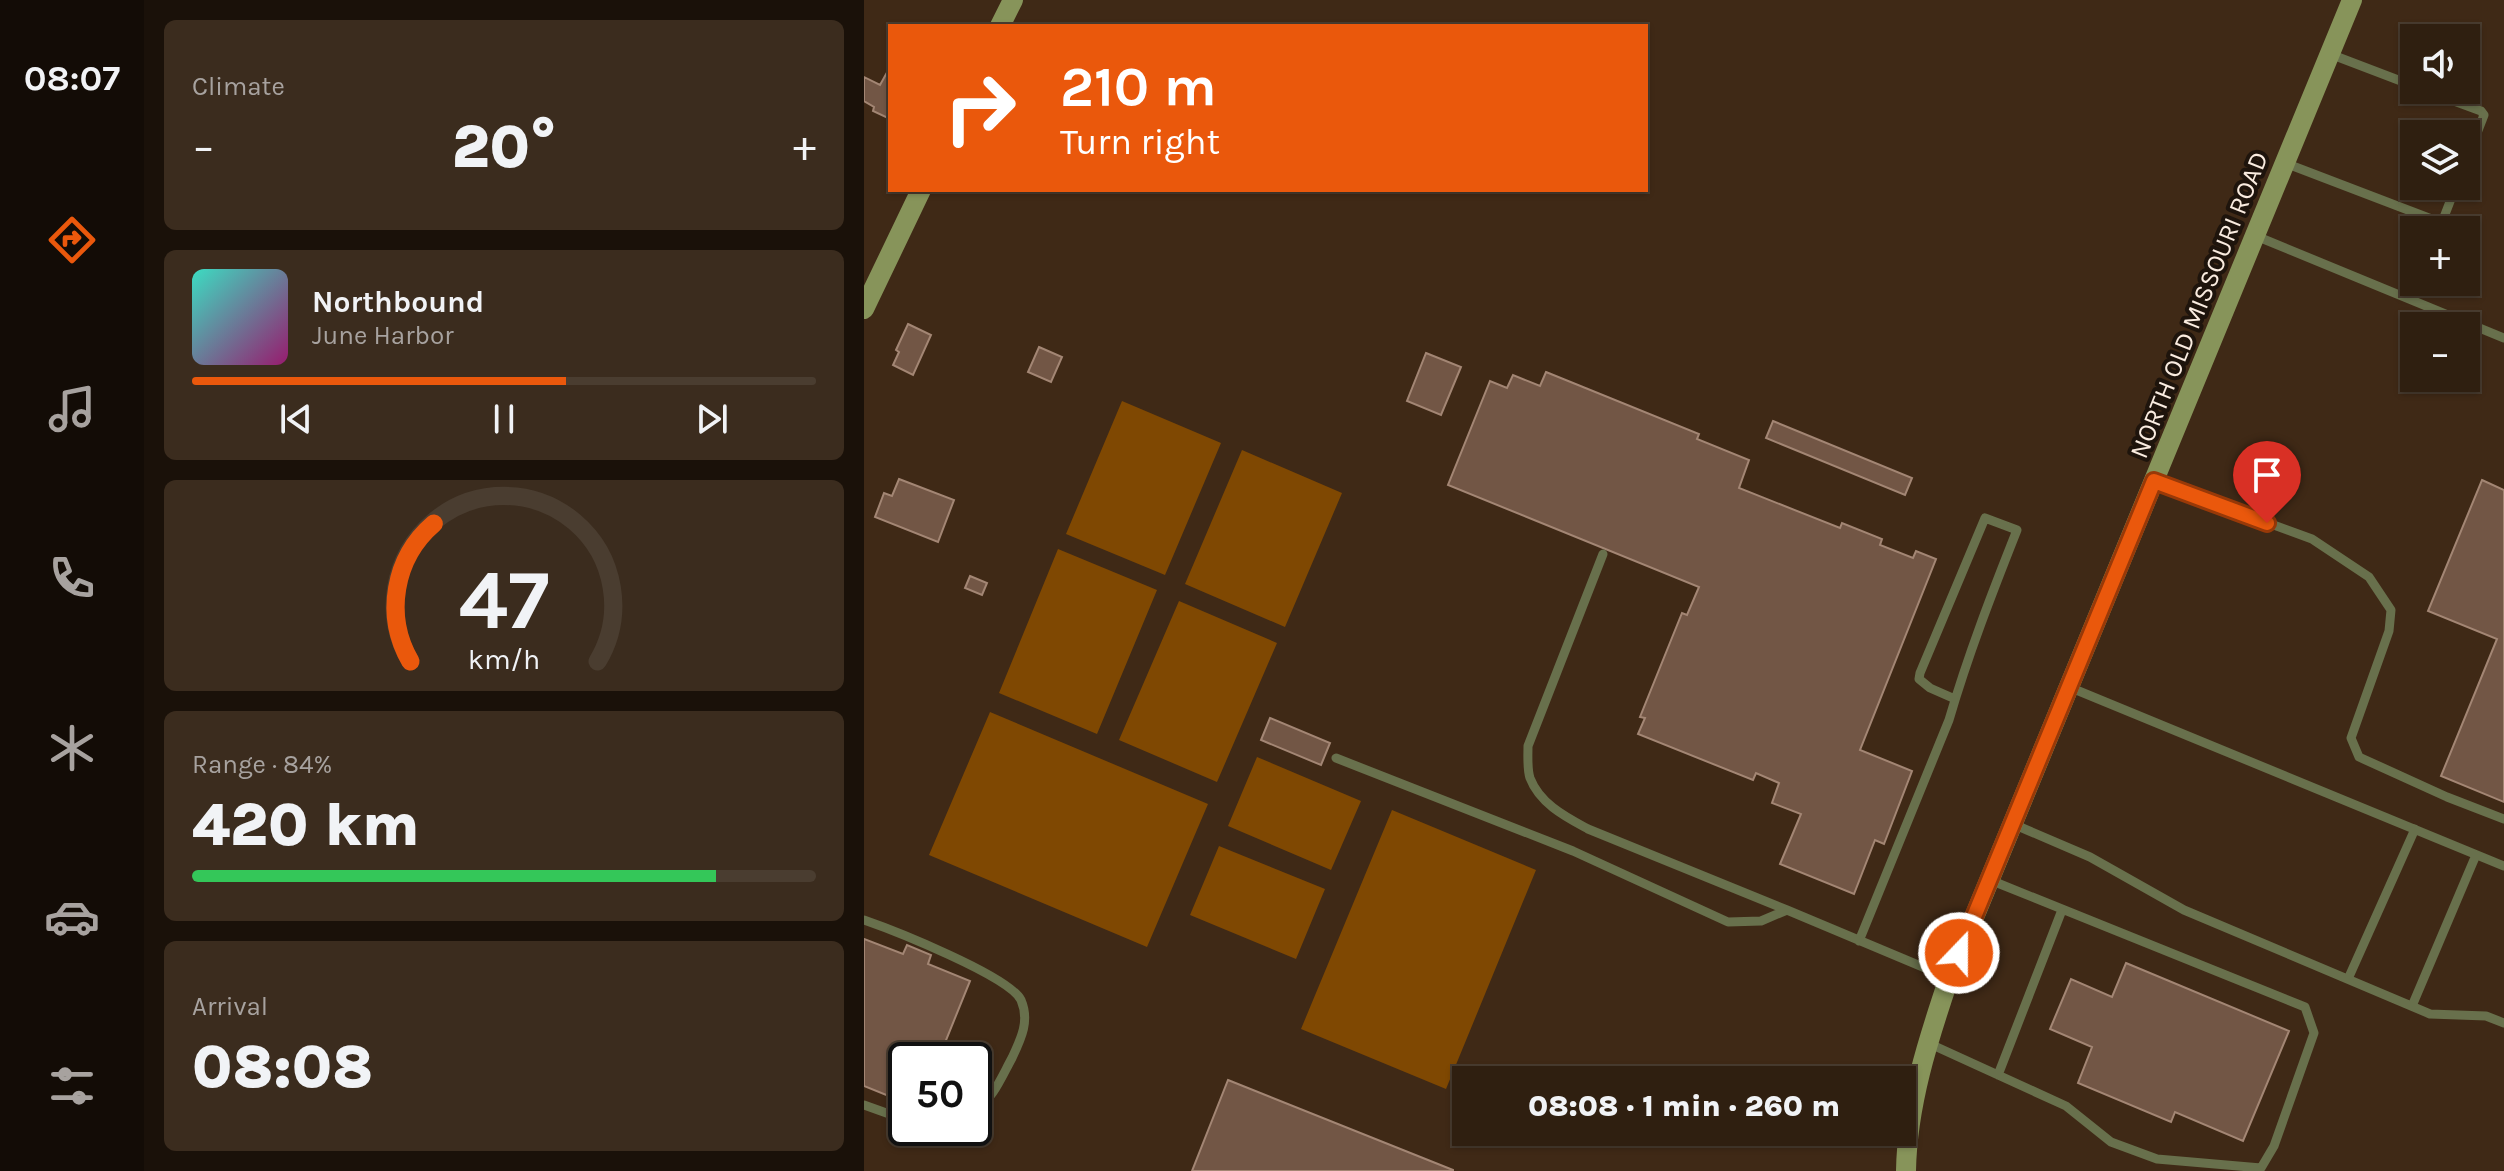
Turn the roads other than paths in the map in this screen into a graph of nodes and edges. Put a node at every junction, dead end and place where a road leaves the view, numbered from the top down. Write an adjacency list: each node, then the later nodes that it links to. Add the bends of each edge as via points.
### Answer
1 (1013, 0): 3 (main road)
2 (2352, 0): 4 (main road, NORTH OLD MISSOURI ROAD)
3 (1001, 24)
4 (2330, 54): 5 (lane); 8 (main road, NORTH OLD MISSOURI ROAD)
5 (2400, 81)
6 (2462, 104): 7 (lane, via 2481,111)
7 (2480, 125)
8 (2285, 163): 10 (lane); 11 (main road, NORTH OLD MISSOURI ROAD)
9 (920, 192): 14 (main road)
10 (2415, 216)
11 (2255, 236): 13 (lane); 16 (main road, NORTH OLD MISSOURI ROAD)
12 (2414, 296): 13 (lane)
13 (2412, 300): 15 (lane)
14 (864, 309)
15 (2504, 338)
16 (2154, 481): 18 (main road, NORTH OLD MISSOURI ROAD); 21 (lane, via 2312,539 2369,577 2391,610 2389,631 2351,738 2359,757)
17 (1603, 554): 27 (lane, via 1528,746 1530,777 1542,798 1588,829)
18 (2069, 687): 22 (main road, NORTH OLD MISSOURI ROAD); 23 (lane)
19 (1955, 699): 19 (lane, via 2017,530 1985,518 1919,679); 30 (lane)
20 (1336, 758): 27 (lane, via 1573,851 1728,922 1761,921)
21 (2504, 819)
22 (2013, 824): 26 (main road, NORTH OLD MISSOURI ROAD); 32 (lane, via 2090,857 2184,910)
23 (2415, 829): 24 (lane); 32 (lane)
24 (2476, 855): 25 (lane); 33 (lane)
25 (2504, 866)
26 (1990, 880): 28 (lane); 31 (main road, NORTH OLD MISSOURI ROAD)
27 (1787, 910): 30 (lane)
28 (2062, 910): 36 (lane); 36 (lane, via 2305,1007 2314,1033 2274,1146 2261,1168 2157,1159 2111,1142 2066,1106)
29 (864, 920): 37 (lane, via 953,956 1020,997 1024,1035)
30 (1859, 941): 31 (lane)
31 (1949, 978): 35 (main road, NORTH OLD MISSOURI ROAD)
32 (2348, 979): 33 (lane)
33 (2412, 1006): 34 (lane, via 2430,1014 2486,1016)
34 (2504, 1023)
35 (1928, 1043): 36 (lane); 40 (main road, NORTH OLD MISSOURI ROAD)
36 (1998, 1075)
37 (992, 1096)
38 (864, 1105): 39 (lane)
39 (888, 1114)
40 (1906, 1171)

